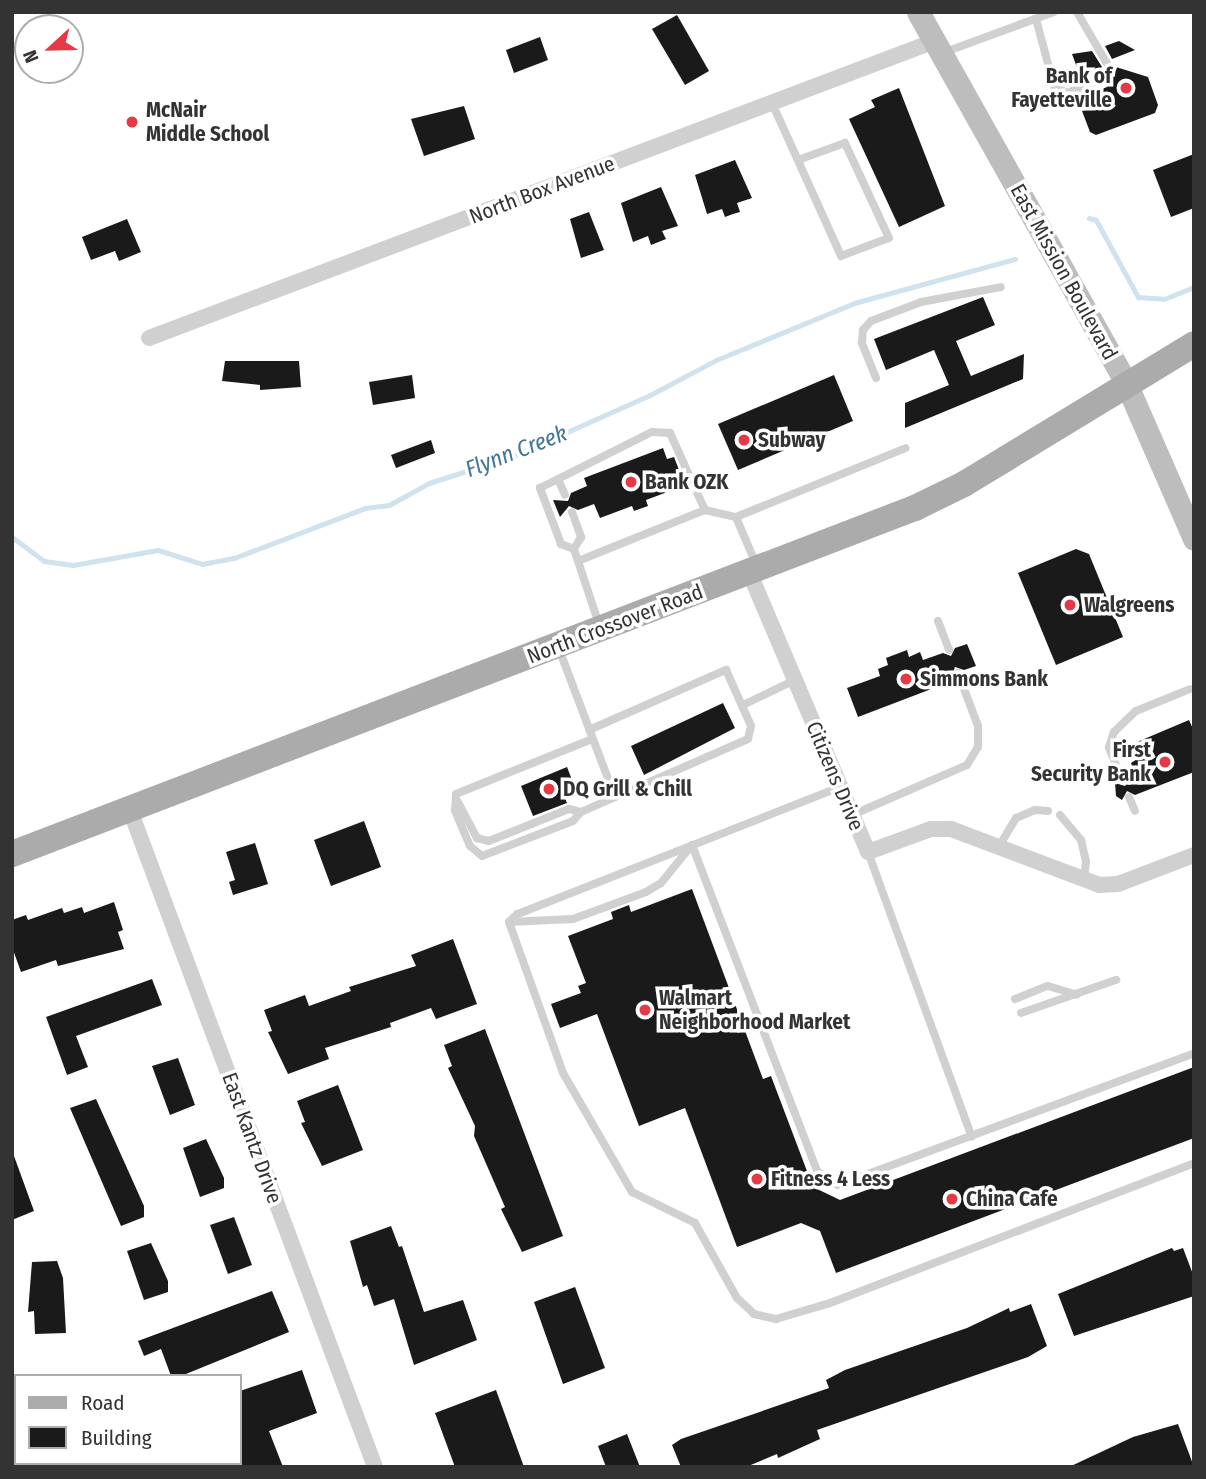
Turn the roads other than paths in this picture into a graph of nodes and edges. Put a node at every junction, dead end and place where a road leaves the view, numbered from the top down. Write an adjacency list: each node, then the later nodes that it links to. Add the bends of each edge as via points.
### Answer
1 (918, 12): 5 (main road, East Mission Boulevard)
2 (1054, 12): 4 (lane)
3 (1077, 12): 4 (lane, via 1109,67 1103,79 1067,93 1054,86)
4 (1037, 19): 5 (lane)
5 (939, 47): 6 (street, North Box Avenue); 12 (main road, East Mission Boulevard)
6 (772, 103): 7 (lane); 9 (street, North Box Avenue)
7 (798, 160): 7 (lane, via 841,256 889,238 845,143)
8 (1001, 287): 11 (lane, via 921,302 871,321 863,330 862,343)
9 (149, 338)
10 (1194, 344): 12 (main road, North Crossover Road)
11 (876, 378)
12 (1126, 383): 19 (main road, East Mission Boulevard); 22 (main road, North Crossover Road, via 955,489)
13 (906, 448): 18 (lane)
14 (558, 479): 15 (lane); 16 (lane, via 653,432 670,433); 20 (lane, via 540,488 561,544)
15 (565, 495)
16 (705, 510): 18 (lane); 21 (lane)
17 (572, 512): 20 (lane, via 581,537)
18 (736, 517): 22 (lane)
19 (1192, 533)
20 (574, 549): 21 (lane)
21 (578, 561): 24 (lane)
22 (755, 572): 24 (main road, North Crossover Road); 28 (street, Citizens Drive)
23 (938, 621): 26 (lane)
24 (601, 630): 25 (main road, North Crossover Road)
25 (558, 646): 31 (lane); 38 (main road, North Crossover Road)
26 (949, 650)
27 (958, 673): 42 (lane, via 978,726 978,747 967,765 951,776)
28 (795, 680): 30 (lane); 34 (street, Citizens Drive)
29 (1190, 689): 33 (lane, via 1136,711 1114,732 1109,747)
30 (743, 705): 31 (lane, via 726,670); 35 (lane, via 751,726 748,739)
31 (589, 730): 32 (lane)
32 (592, 739): 35 (lane); 37 (lane, via 456,794)
33 (1122, 780)
34 (840, 787): 42 (street, Citizens Drive); 44 (lane)
35 (615, 797): 41 (lane)
36 (1129, 797): 40 (lane)
37 (458, 802): 41 (lane, via 477,838 489,841 569,809); 41 (lane, via 455,810 470,846 482,856 573,821)
38 (130, 810): 47 (main road, North Crossover Road); 58 (street, East Kantz Drive)
39 (1048, 811): 45 (lane, via 1035,810 1016,818)
40 (1135, 811)
41 (581, 812)
42 (852, 815): 46 (street, Citizens Drive)
43 (1059, 815): 49 (lane, via 1081,841 1086,861)
44 (692, 845): 50 (lane, via 517,914); 50 (lane, via 661,883 646,892 573,919); 56 (lane, via 817,1171 827,1180 848,1184)
45 (998, 848): 46 (street, Citizens Drive, via 951,829 931,829); 49 (street, Citizens Drive)
46 (868, 852): 56 (lane)
47 (12, 854)
48 (1194, 855): 49 (street, Citizens Drive, via 1118,884)
49 (1083, 882)
50 (509, 922): 57 (lane, via 563,1073 620,1177 632,1192 695,1223 737,1298 754,1314 776,1319 831,1303)
51 (1116, 981): 52 (lane)
52 (1077, 995): 53 (lane, via 1048,986); 54 (lane)
53 (1015, 999)
54 (1021, 1013)
55 (1194, 1053): 56 (lane)
56 (972, 1137)
57 (1194, 1164)
58 (375, 1467)

